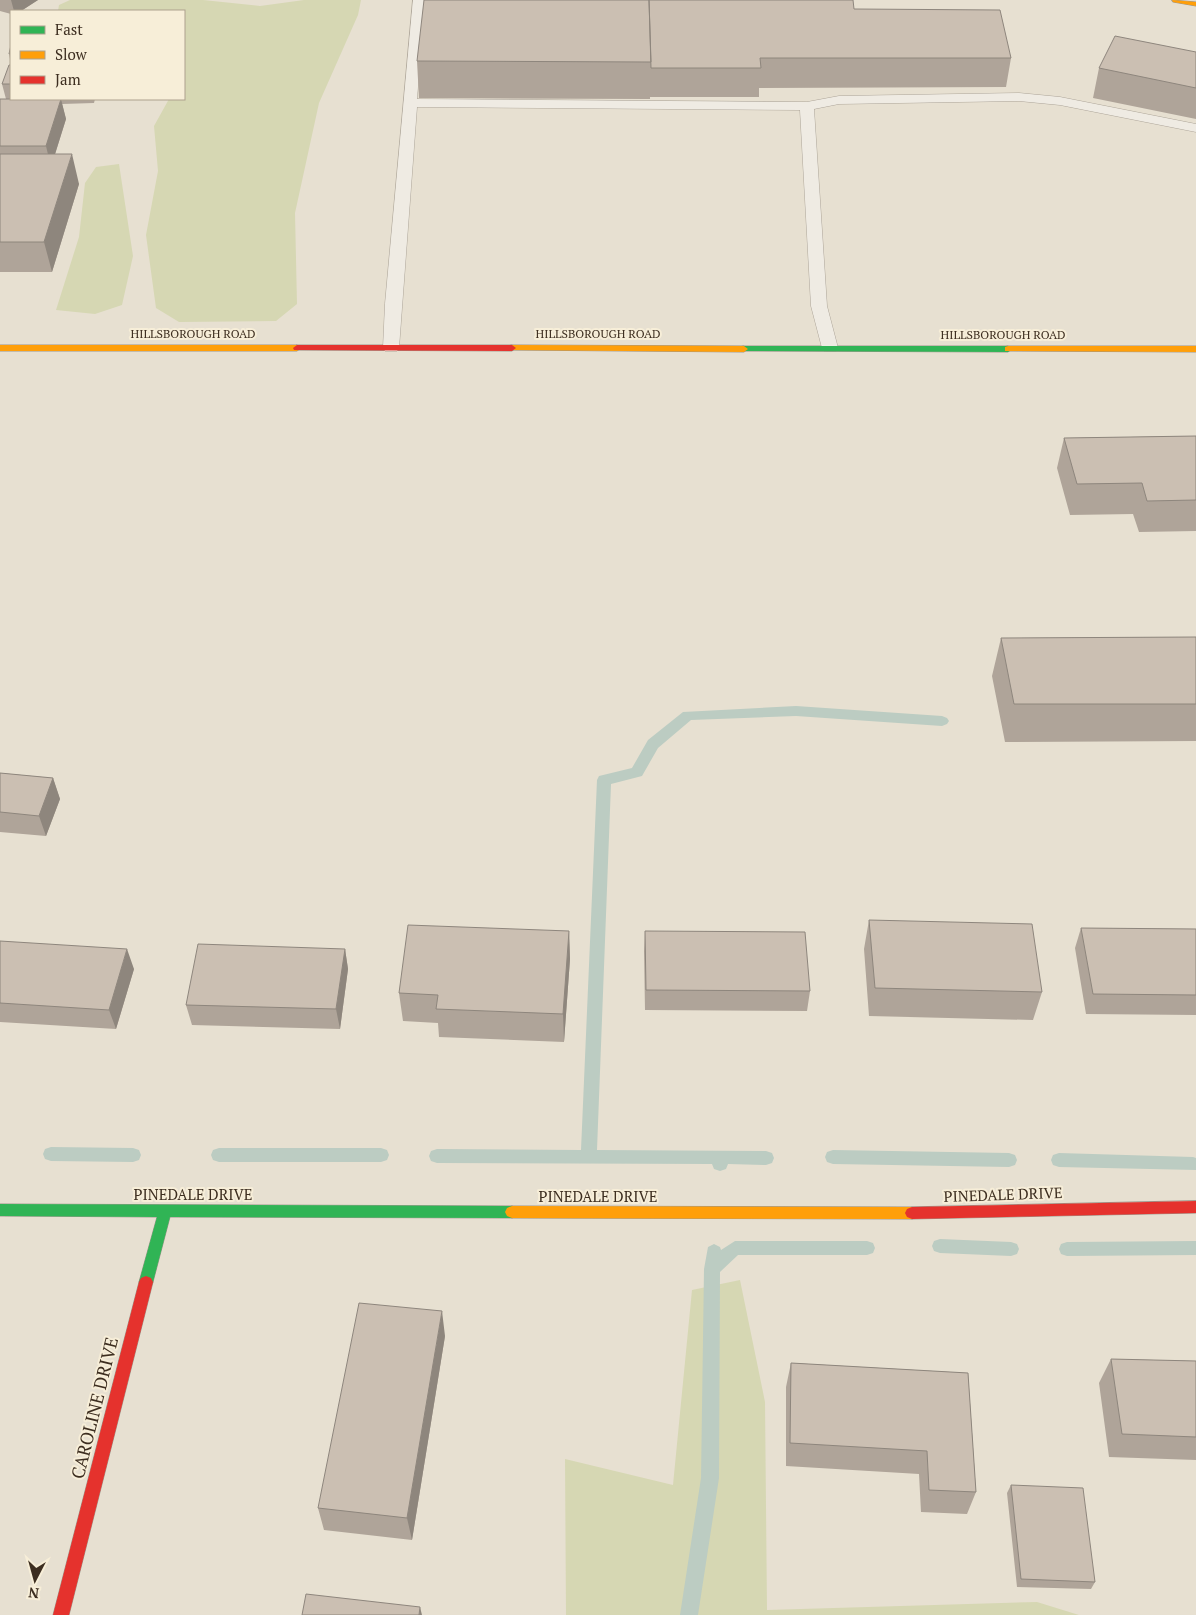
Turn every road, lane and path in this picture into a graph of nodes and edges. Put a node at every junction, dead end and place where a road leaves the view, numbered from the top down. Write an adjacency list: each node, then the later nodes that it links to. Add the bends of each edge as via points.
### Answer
1 (419, 0): 4 (lane)
2 (1176, 0): 3 (main road)
3 (1196, 4)
4 (410, 103): 5 (lane); 8 (lane)
5 (807, 106): 6 (lane, via 839,100 1019,97); 9 (lane, via 819,306)
6 (1196, 128)
7 (0, 348): 8 (main road, HILLSBOROUGH ROAD)
8 (391, 348): 9 (main road, HILLSBOROUGH ROAD)
9 (830, 348): 10 (main road, HILLSBOROUGH ROAD)
10 (1196, 348)
11 (1196, 1207): 13 (main road, PINEDALE DRIVE, via 908,1213)
12 (0, 1210): 13 (main road, PINEDALE DRIVE)
13 (165, 1210): 14 (main road, CAROLINE DRIVE)
14 (62, 1615)

